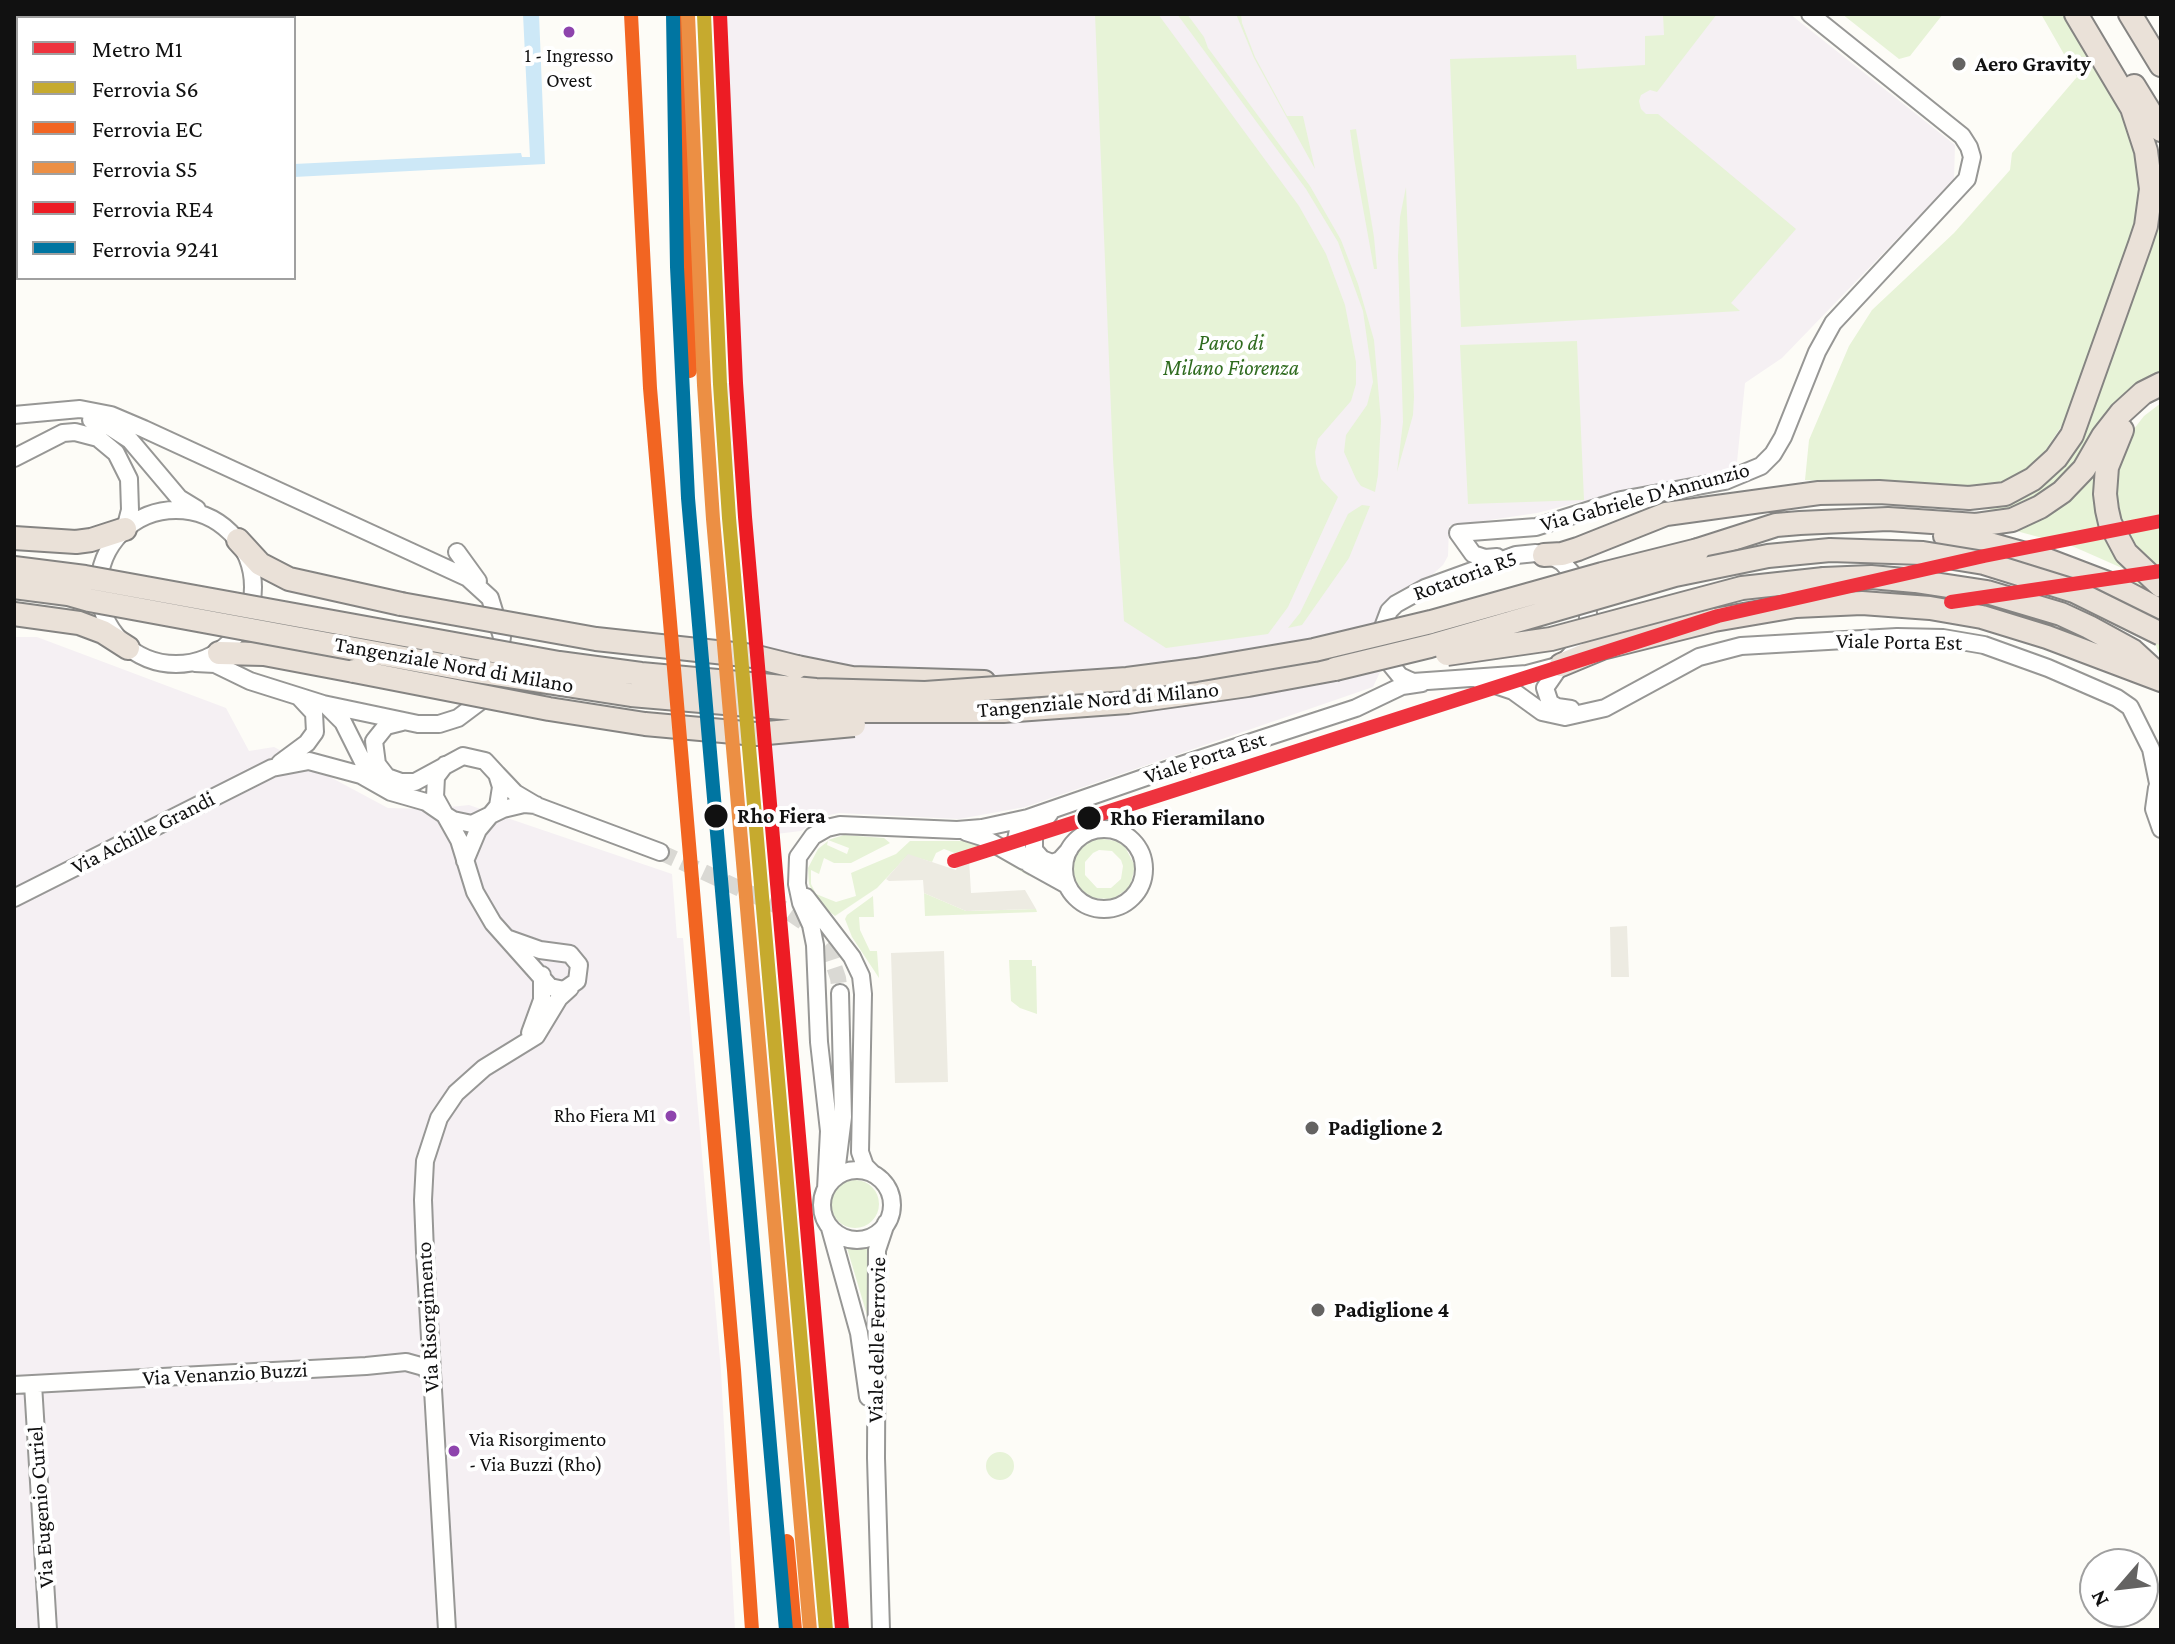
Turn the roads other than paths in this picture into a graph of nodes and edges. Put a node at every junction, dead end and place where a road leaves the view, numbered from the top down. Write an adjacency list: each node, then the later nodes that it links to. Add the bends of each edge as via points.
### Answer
1 (1810, 14): 14 (street, Via Gabriele D'Annunzio, via 1962,136 1972,157 1967,179 1833,323 1783,437 1761,466 1725,481 1621,500 1536,527)
2 (2076, 14): 20 (highway, via 2132,108 2151,189 2135,259 2072,435 2056,458 2005,494 1969,498 1819,493 1666,514 1578,549)
3 (2089, 14): 6 (highway)
4 (2130, 14): 5 (highway)
5 (2161, 65)
6 (2161, 130)
7 (2161, 387): 11 (highway, via 2129,419)
8 (36, 412): 9 (street); 12 (street, via 84,417 121,434 179,498); 25 (street, via 80,409 122,420 468,578)
9 (14, 415)
10 (14, 458): 13 (street, via 63,433 98,438 116,453 129,479)
11 (2100, 460): 17 (highway, via 2052,500 1997,524 1828,520 1776,525); 23 (highway, via 2114,531 2126,553)
12 (208, 516): 13 (street, via 172,509); 16 (street)
13 (125, 529): 15 (highway, via 76,542); 29 (street, via 104,559 98,583 111,630)
14 (1458, 533): 19 (street, via 1478,557); 22 (street, via 1456,566)
15 (14, 538)
16 (238, 540): 30 (street, via 252,575 250,613 238,636); 38 (highway, bridge, via 260,564 289,579 401,604 596,639 753,656 852,678)
17 (1698, 550): 26 (highway, Tangenziale Nord di Milano, via 1812,533 1932,534 2047,560); 38 (highway, Tangenziale Nord di Milano, bridge, via 1314,650 1196,670)
18 (457, 552): 25 (street)
19 (1516, 555): 20 (street, Rotatoria R5); 22 (street, Rotatoria R5)
20 (1544, 555): 33 (street, Rotatoria R5, via 1570,570 1587,603 1585,637)
21 (14, 568): 38 (highway, Tangenziale Nord di Milano, bridge, via 641,674 816,690 925,693)
22 (1438, 583): 32 (street, Rotatoria R5, via 1405,597 1389,611 1383,638)
23 (2161, 586)
24 (14, 587): 42 (highway, Tangenziale Nord di Milano, bridge, via 631,695 818,711)
25 (490, 598): 44 (street, via 502,637 489,689 458,718 439,724)
26 (2161, 611)
27 (14, 614): 29 (highway, via 79,623)
28 (2161, 634): 34 (highway, Tangenziale Nord di Milano, bridge, via 2074,591 1984,563 1923,553 1830,550 1675,575)
29 (128, 648): 31 (street, via 148,660)
30 (219, 653): 31 (street); 42 (highway, bridge, via 264,654 600,718 756,734 834,725 924,725)
31 (195, 663): 39 (street, via 223,667)
32 (1391, 665): 37 (street, via 1407,680); 41 (street, Viale Porta Est, via 1387,680)
33 (1561, 665): 35 (street); 36 (highway, via 1637,638 1757,612 1862,603 1982,617); 43 (street, via 1547,682 1547,698 1557,707)
34 (1335, 669): 36 (highway, bridge, via 1535,642 1742,588 1871,577 1987,592 2061,614 2133,651); 42 (highway, Tangenziale Nord di Milano, via 1141,700)
35 (1477, 679): 37 (street); 43 (street, Viale Porta Est, via 1513,691 1550,715)
36 (2161, 679)
37 (1422, 683): 41 (street, Viale Porta Est, via 1394,689)
38 (1033, 686)
39 (299, 697): 40 (street); 46 (street, Via Achille Grandi, via 314,713 315,732)
40 (323, 704): 44 (street); 48 (street, via 343,722)
41 (1356, 708): 51 (street, Viale Porta Est)
42 (1003, 711)
43 (1589, 712): 49 (street, Viale Porta Est, via 1614,704 1699,657 1727,649 1943,638 1984,645 2122,701 2147,737)
44 (407, 722): 45 (street, via 386,726 377,734 374,756 381,771 408,783)
45 (447, 763): 47 (street, via 474,757); 52 (street, via 434,787)
46 (272, 768): 48 (street, Via Achille Grandi, via 309,761); 63 (street, Via Achille Grandi)
47 (497, 774): 50 (street); 53 (street, via 501,797)
48 (378, 783): 52 (street, Via Achille Grandi)
49 (2159, 790): 55 (street, Viale Porta Est, via 2154,809)
50 (537, 806): 53 (street, via 516,805); 58 (street)
51 (1054, 811): 54 (street, Viale Porta Est); 57 (street, via 1034,834 1034,850 1052,863)
52 (445, 815): 53 (street, via 462,824); 59 (street)
53 (487, 818): 59 (street)
54 (1028, 818): 56 (street, Viale Porta Est); 60 (street, via 1016,840)
55 (2161, 829)
56 (957, 830): 60 (street, via 975,834); 61 (street, Viale Porta Est, via 833,826 807,843)
57 (1070, 848): 62 (street, via 1064,869); 62 (street, via 1089,831 1116,830 1135,843 1145,873 1133,898 1111,909 1087,905)
58 (660, 852)
59 (465, 861): 64 (street, via 483,907)
60 (1029, 864): 62 (street)
61 (796, 872): 71 (street, via 806,896 861,976 860,1152); 72 (street, via 815,945)
62 (1067, 885)
63 (14, 898)
64 (509, 939): 65 (street); 66 (street)
65 (560, 952): 66 (street, via 545,960); 67 (street, via 573,956 580,967)
66 (543, 978): 67 (street, via 553,989); 69 (street, via 540,1008)
67 (570, 988): 69 (street, Via Risorgimento, via 540,1032)
68 (840, 993): 70 (street)
69 (522, 1045): 75 (street, Via Risorgimento, via 456,1093 429,1142 423,1200)
70 (843, 1117): 71 (street, via 853,1162); 72 (street, via 839,1164)
71 (867, 1173): 72 (street, via 843,1173); 73 (street, via 888,1191)
72 (829, 1185): 74 (street, via 822,1209)
73 (886, 1223): 74 (street, via 863,1240 845,1238); 78 (street, Viale delle Ferrovie, via 877,1250)
74 (830, 1228): 78 (street, Viale delle Ferrovie, via 859,1333)
75 (431, 1376): 76 (street, Via Venanzio Buzzi, via 424,1367 406,1362); 80 (street, Via Risorgimento)
76 (33, 1384): 77 (street, Via Venanzio Buzzi); 79 (street, Via Eugenio Curiel)
77 (14, 1385)
78 (876, 1458): 81 (street, Viale delle Ferrovie)
79 (48, 1630)
80 (447, 1630)
81 (881, 1630)

